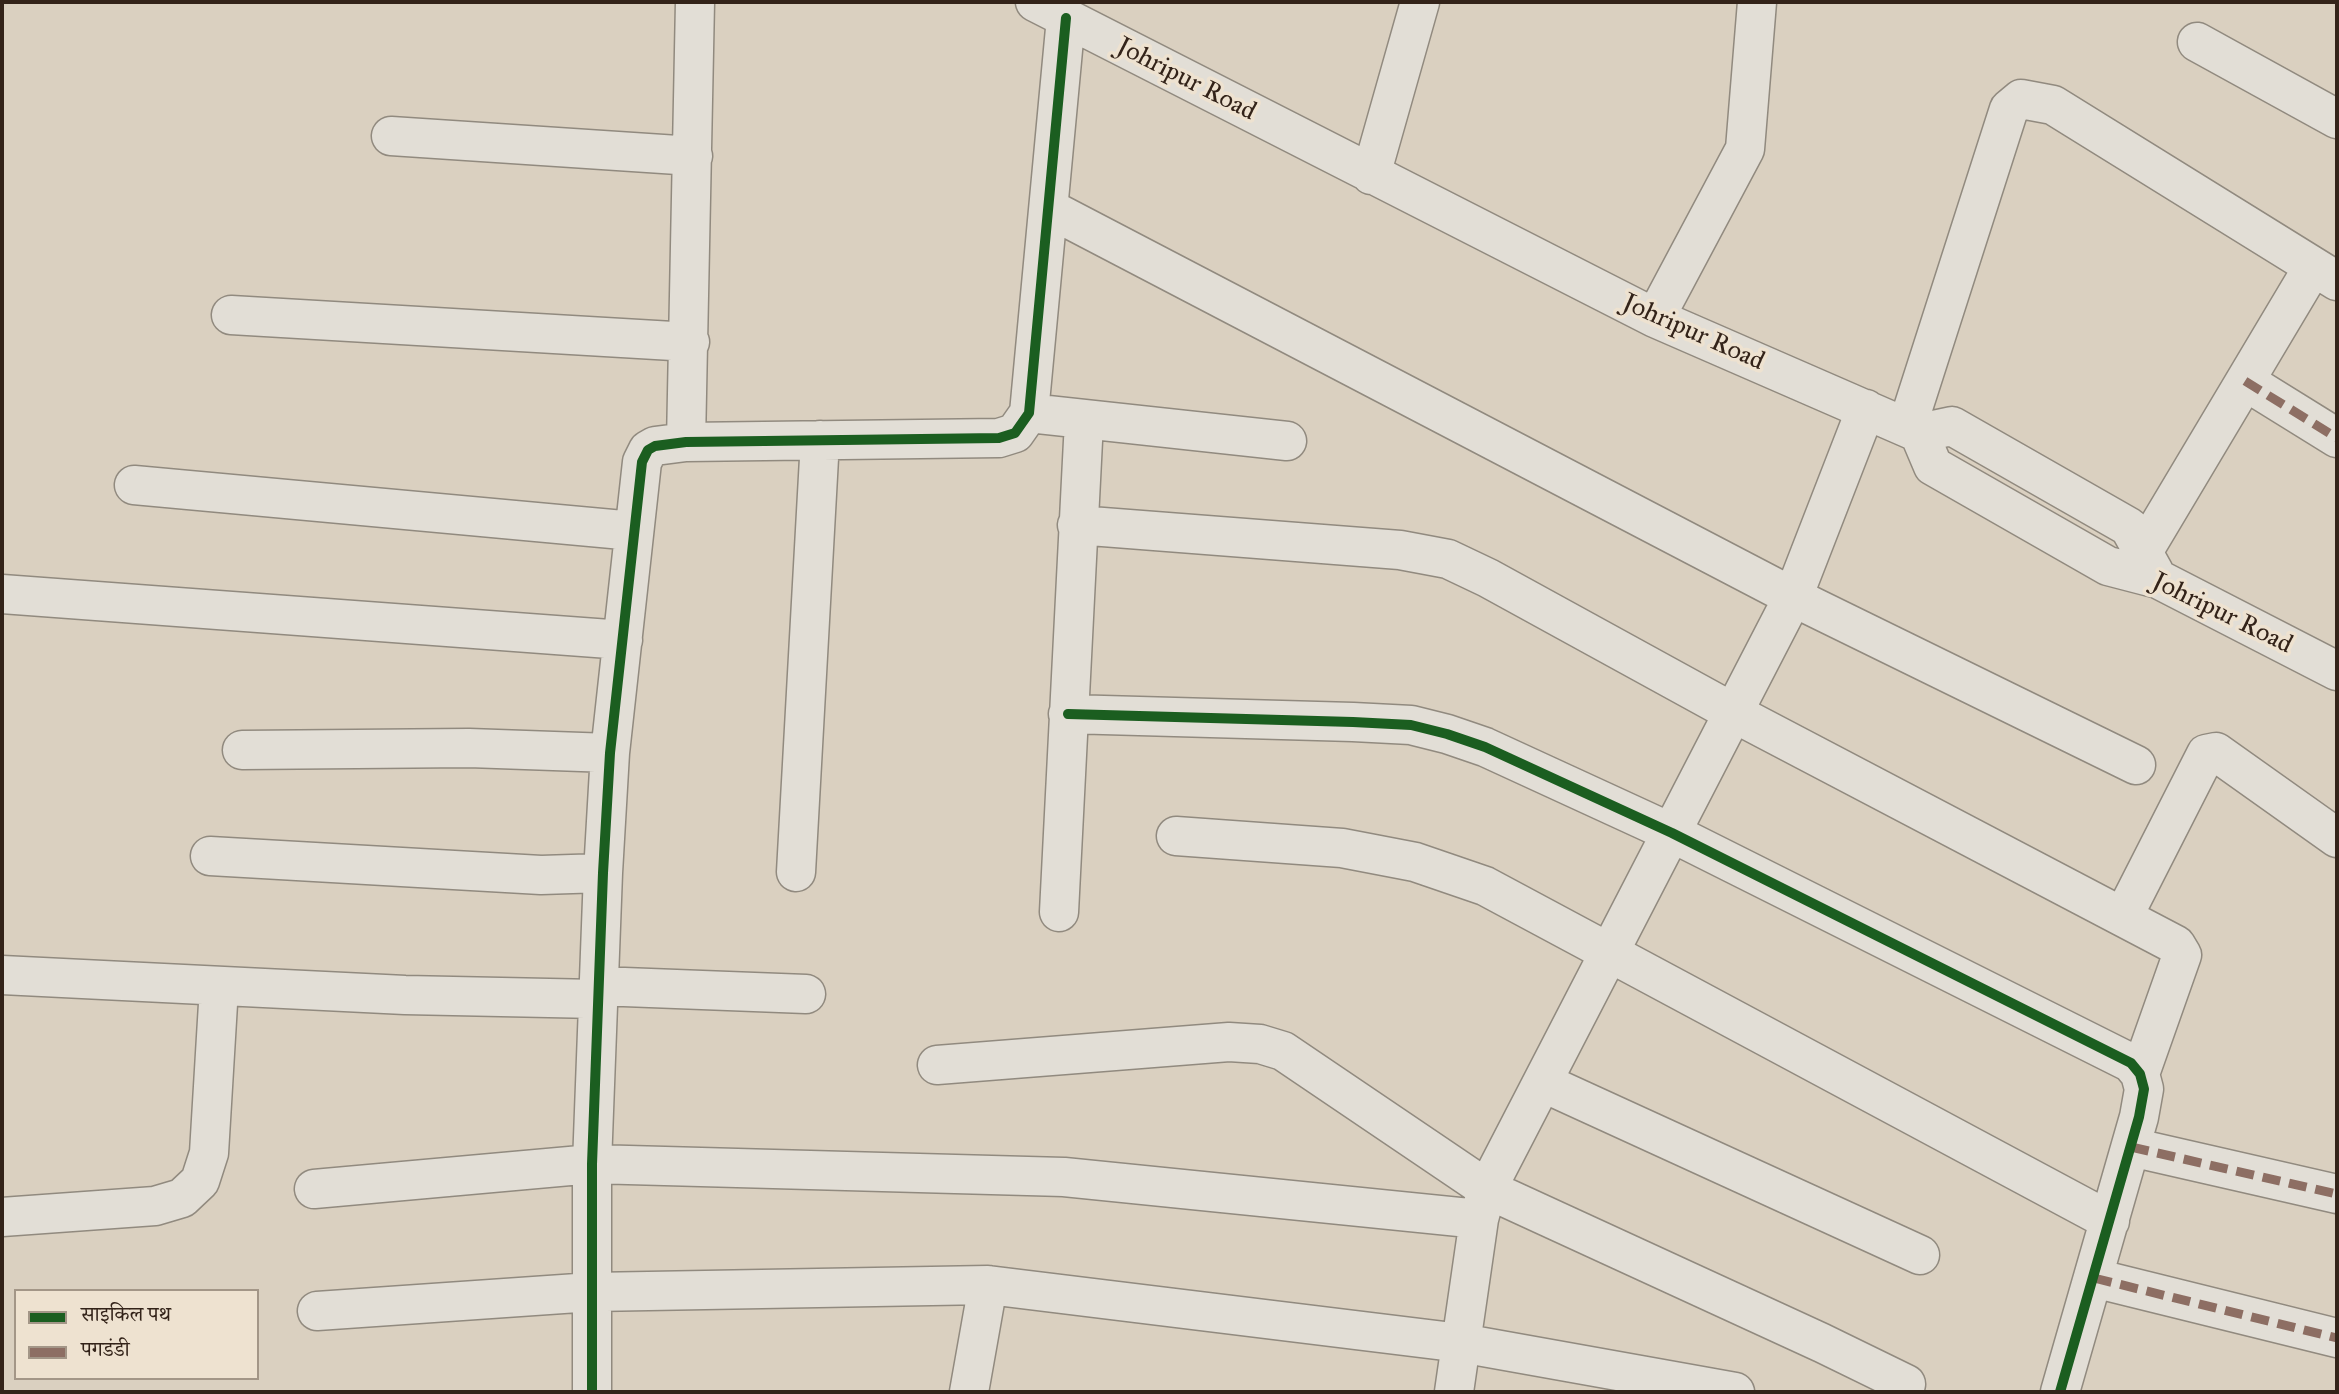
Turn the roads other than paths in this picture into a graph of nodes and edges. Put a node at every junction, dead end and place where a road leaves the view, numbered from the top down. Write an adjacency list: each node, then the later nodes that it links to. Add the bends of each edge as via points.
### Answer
1 (695, 2): 8 (street)
2 (1420, 2): 9 (street)
3 (1757, 2): 13 (street, via 1745,149)
4 (1050, 10): 9 (street, Johripur Road); 10 (street)
5 (2197, 42): 6 (street)
6 (2337, 119)
7 (391, 136): 8 (street)
8 (693, 156): 14 (street)
9 (1371, 175): 13 (street, Johripur Road)
10 (1050, 209): 17 (street); 29 (street)
11 (2325, 274): 15 (street); 19 (street, via 2053,105 2021,99 2009,109)
12 (230, 315): 14 (street)
13 (1654, 318): 16 (street, Johripur Road)
14 (690, 342): 23 (street)
15 (2245, 381): 20 (street); 27 (street)
16 (1866, 409): 19 (street, Johripur Road); 29 (street)
17 (1029, 413): 18 (street); 21 (street, via 1015,433 999,438)
18 (1084, 421): 22 (street); 25 (street)
19 (1913, 430): 27 (street, via 1952,426 2129,527)
20 (2337, 438)
21 (820, 440): 23 (street); 41 (street)
22 (1287, 441)
23 (686, 442): 26 (street, via 648,450 639,473)
24 (134, 485): 26 (street)
25 (1077, 525): 32 (street); 33 (street, via 1401,550 1448,559)
26 (634, 531): 30 (street)
27 (2150, 566): 31 (street, Johripur Road)
28 (2, 594): 30 (street)
29 (1793, 597): 33 (street); 36 (street)
30 (623, 640): 35 (street)
31 (2337, 671)
32 (1068, 713): 37 (street, via 1411,726 1485,747); 43 (street)
33 (1734, 713): 37 (street); 44 (street)
34 (242, 750): 35 (street)
35 (610, 752): 42 (street)
36 (2136, 765)
37 (1672, 833): 45 (street); 51 (street, via 2098,1044 2131,1063)
38 (1176, 836): 45 (street, via 1342,848 1415,862 1485,886)
39 (2337, 838): 44 (street, via 2216,752 2206,754)
40 (210, 856): 42 (street, via 541,875)
41 (796, 872)
42 (603, 873): 48 (street)
43 (1059, 912)
44 (2124, 915): 51 (street, via 2162,934 2182,955)
45 (1610, 953): 52 (street); 59 (street)
46 (2, 975): 47 (street)
47 (219, 987): 48 (street); 58 (street, via 209,1153 200,1181 182,1198 155,1206)
48 (598, 992): 49 (street); 54 (street)
49 (807, 993)
50 (937, 1065): 57 (street, via 1229,1042 1260,1044 1298,1059)
51 (2140, 1074): 53 (street, via 2144,1089)
52 (1544, 1083): 57 (street); 60 (street)
53 (2131, 1147): 56 (street); 59 (street)
54 (592, 1164): 55 (street); 57 (street, via 1064,1177); 63 (street)
55 (314, 1189)
56 (2337, 1194)
57 (1483, 1204): 66 (street); 71 (street, via 1822,1343 1906,1384)
58 (2, 1217)
59 (2110, 1221): 61 (street)
60 (1920, 1255)
61 (2094, 1278): 65 (street); 72 (street)
62 (988, 1285): 63 (street); 66 (street); 68 (street)
63 (592, 1292): 64 (street); 67 (street)
64 (317, 1311)
65 (2337, 1338)
66 (1461, 1343): 69 (street); 70 (street)
67 (592, 1392)
68 (969, 1392)
69 (1454, 1392)
70 (1735, 1392)
71 (1904, 1392)
72 (2060, 1392)

